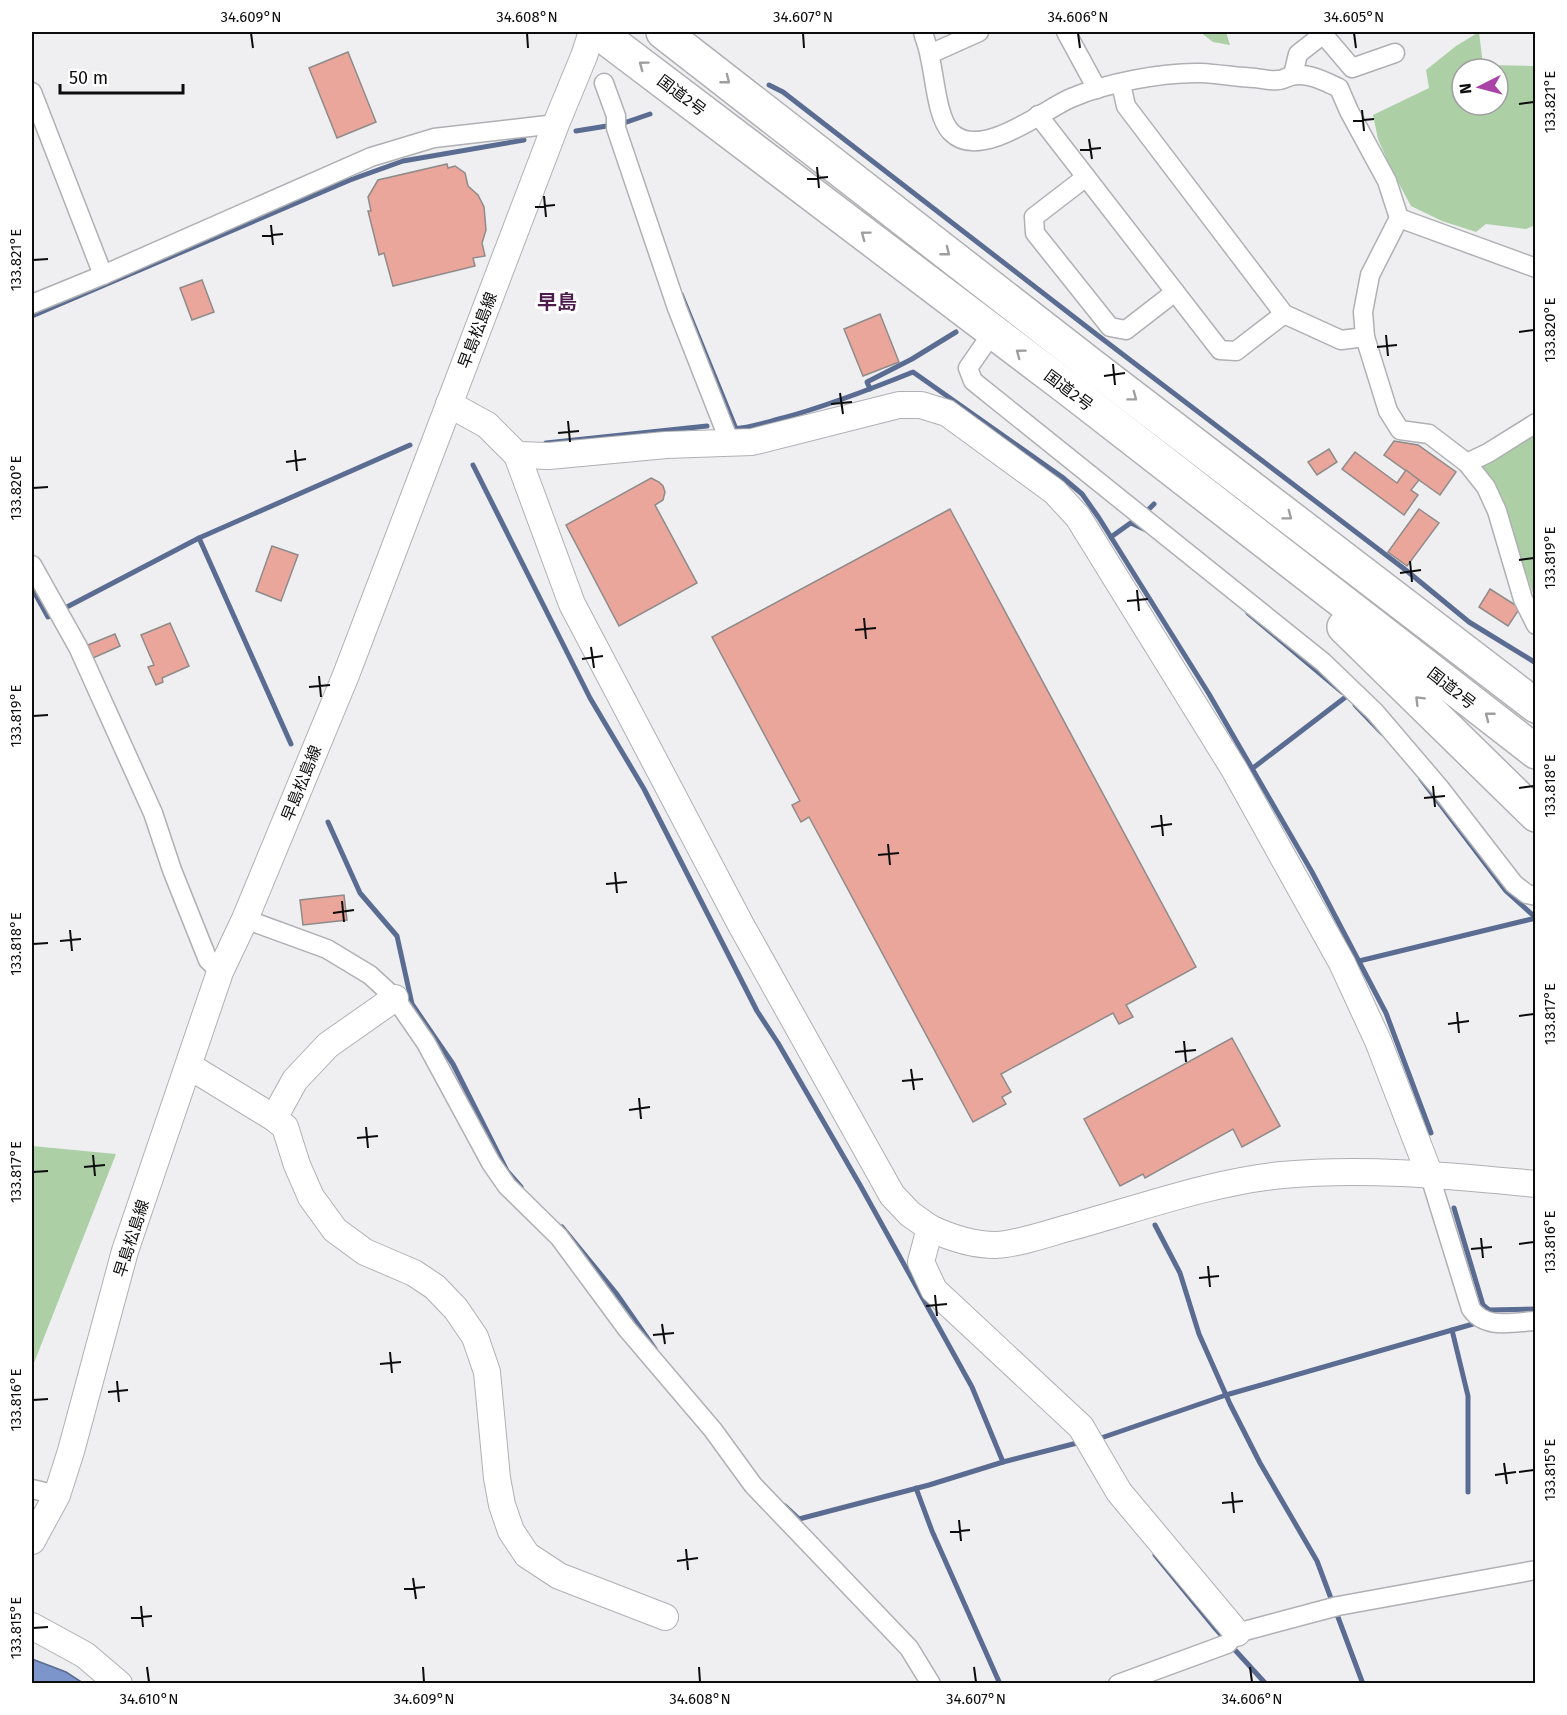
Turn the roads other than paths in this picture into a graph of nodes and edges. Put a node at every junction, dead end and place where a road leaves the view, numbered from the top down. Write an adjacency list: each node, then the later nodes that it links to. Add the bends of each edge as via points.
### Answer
1 (592, 32): 16 (street, 早島松島線)
2 (598, 32): 24 (highway, 国道2号, one-way to 2)
3 (663, 32): 34 (highway, 国道2号, one-way to 34)
4 (922, 32): 9 (street)
5 (979, 32): 9 (street)
6 (1066, 32): 13 (street)
7 (1318, 34): 8 (street, via 1352,68); 10 (street, via 1298,54)
8 (1395, 53)
9 (930, 54): 15 (street, via 941,113 951,133 961,139 985,141)
10 (1293, 75): 12 (street, via 1279,80 1172,74); 18 (street, via 1311,75 1339,88 1387,181)
11 (604, 83): 29 (street, via 677,308)
12 (1121, 84): 13 (street); 23 (street, via 1126,106)
13 (1097, 89): 15 (street)
14 (32, 92): 20 (street)
15 (1038, 115): 17 (street)
16 (556, 124): 20 (street, via 434,138 371,157); 27 (street, 早島松島線)
17 (1086, 177): 21 (street); 21 (street, via 1034,217 1035,233 1110,327 1126,330)
18 (1399, 218): 19 (street); 25 (street, via 1370,275 1363,312)
19 (1536, 268)
20 (103, 275): 22 (street)
21 (1175, 292): 23 (street, via 1220,350 1236,351)
22 (32, 304)
23 (1284, 314): 25 (street, via 1341,340)
24 (993, 332): 26 (highway, 国道2号, one-way to 24); 37 (street, via 968,368 974,381 1323,662 1375,712 1514,884)
25 (1365, 337): 31 (street, via 1388,411 1400,430 1428,434)
26 (1070, 390): 35 (highway, 国道2号, one-way to 26); 36 (highway, one-way to 26, via 1322,605 1147,461)
27 (448, 404): 30 (street, via 487,425); 38 (street, 早島松島線, via 345,675)
28 (1536, 423): 31 (street)
29 (730, 443): 30 (street); 43 (street, via 752,442 899,405 921,405 947,413 1055,492 1078,517 1234,769 1342,963 1378,1041)
30 (517, 455): 45 (street, via 572,604 741,925 892,1195)
31 (1467, 463): 33 (street, via 1486,487 1497,511 1522,599)
32 (32, 565): 39 (street, via 78,647 153,813 208,960)
33 (1536, 625)
34 (1536, 706)
35 (1536, 752)
36 (1536, 815)
37 (1536, 896)
38 (245, 919): 39 (street, 早島松島線); 40 (street, via 327,949 370,975)
39 (220, 972): 41 (street, 早島松島線)
40 (395, 998): 42 (street, via 328,1045 295,1080); 55 (street, via 426,1043 507,1186 558,1237 753,1485 909,1648)
41 (189, 1066): 42 (street); 48 (street, 早島松島線, via 125,1251)
42 (274, 1118): 51 (street, via 285,1127 311,1197 335,1230 365,1252 414,1273 435,1287 475,1337 487,1372 502,1505 511,1531 527,1555 559,1576)
43 (1429, 1173): 44 (street); 45 (street, via 1353,1171 1281,1175 1220,1185 997,1245 964,1242); 46 (street, via 1471,1309 1488,1323)
44 (1536, 1184)
45 (930, 1228): 53 (street, via 921,1262 934,1290 1082,1427 1119,1492)
46 (1536, 1321)
47 (32, 1489): 48 (street)
48 (57, 1495): 49 (street, 早島松島線)
49 (32, 1541)
50 (1536, 1570): 53 (street, via 1338,1606)
51 (665, 1617)
52 (32, 1626): 54 (street, via 85,1654)
53 (1232, 1638): 56 (street)
54 (119, 1683)
55 (931, 1683)
56 (1118, 1683)

